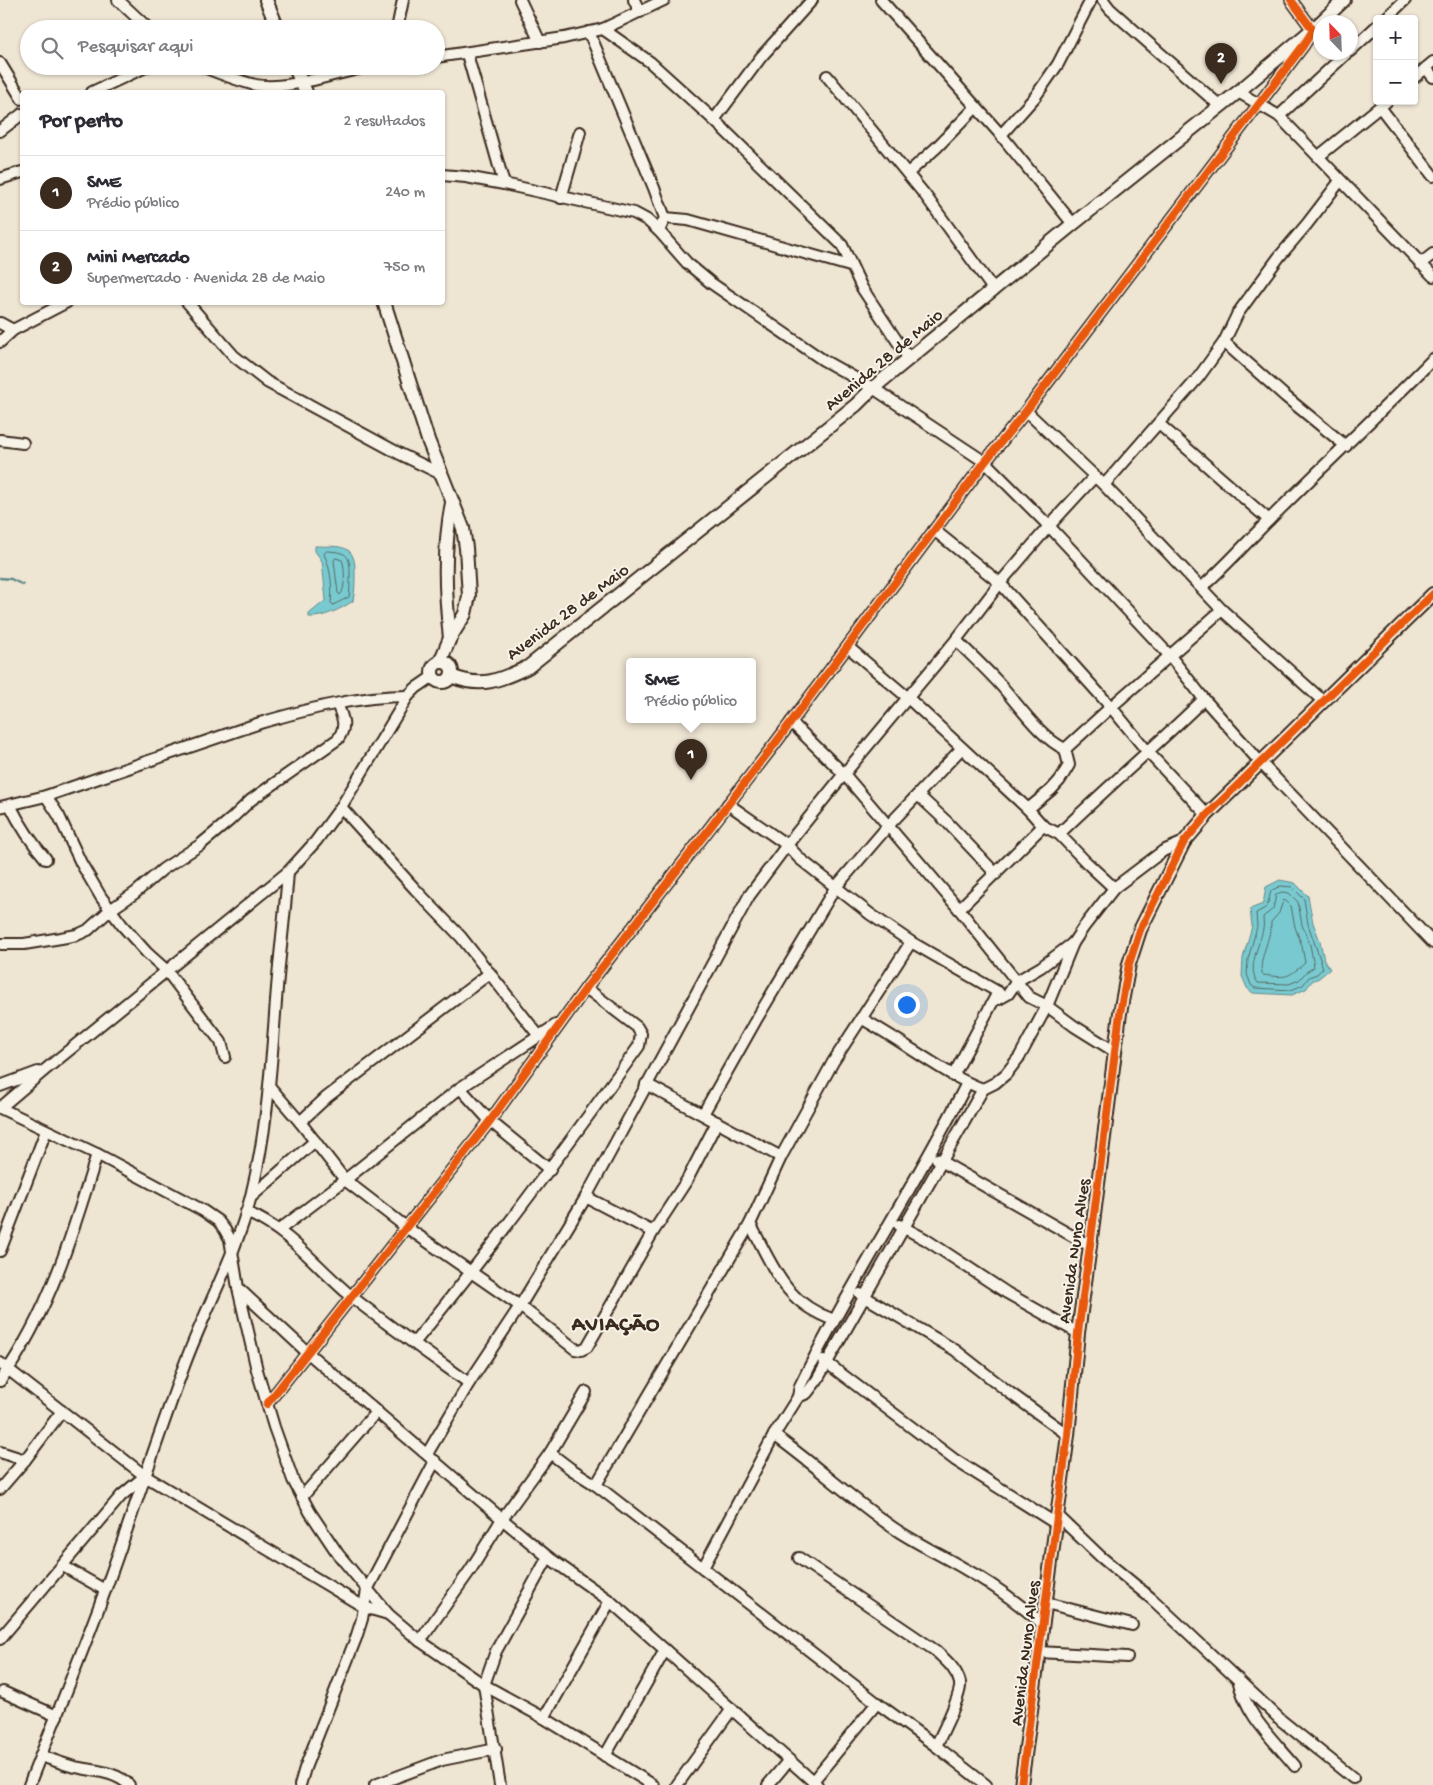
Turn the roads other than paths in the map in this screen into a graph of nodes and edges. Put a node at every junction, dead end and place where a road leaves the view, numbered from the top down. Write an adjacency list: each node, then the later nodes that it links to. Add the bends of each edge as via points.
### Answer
1 (118, 0): 17 (street)
2 (266, 0): 18 (street)
3 (403, 0): 19 (street)
4 (520, 0): 26 (street)
5 (634, 0): 14 (street)
6 (664, 0): 14 (street)
7 (812, 0): 53 (street, via 761,57)
8 (881, 0): 50 (street)
9 (1092, 0): 56 (street, via 1058,64 1035,97)
10 (1103, 0): 49 (street)
11 (1291, 0): 20 (street)
12 (1344, 0): 15 (street, Avenida 28 de Maio)
13 (1405, 0): 16 (street)
14 (640, 12): 21 (street)
15 (1328, 15)
16 (1389, 15)
17 (139, 20)
18 (274, 20)
19 (399, 20)
20 (1313, 20)
21 (603, 29): 24 (street); 53 (street, via 650,62)
22 (1313, 29): 44 (street, Avenida 28 de Maio)
23 (1373, 30): 27 (street)
24 (589, 32): 26 (street); 66 (street)
25 (1313, 32): 46 (street)
26 (540, 42): 28 (street)
27 (1358, 44)
28 (467, 54): 29 (street); 64 (street)
29 (445, 56)
30 (1340, 60): 52 (street)
31 (0, 64): 45 (street)
32 (1430, 65): 37 (street); 39 (street)
33 (129, 75): 42 (street)
34 (228, 75): 40 (street)
35 (298, 75): 41 (street)
36 (343, 75): 41 (street)
37 (1418, 75)
38 (827, 76): 59 (street)
39 (1433, 77)
40 (258, 85): 41 (street); 43 (street)
41 (303, 88)
42 (96, 90)
43 (252, 90)
44 (1238, 92): 46 (street); 49 (street, Avenida 28 de Maio)
45 (20, 96)
46 (1260, 104): 52 (street); 84 (street)
47 (1382, 105): 57 (street)
48 (1384, 105): 61 (street)
49 (1220, 106): 67 (street, Avenida 28 de Maio)
50 (976, 107): 56 (street); 59 (street)
51 (20, 116): 54 (street)
52 (1279, 116): 57 (street)
53 (714, 120): 71 (street, via 842,245)
54 (0, 131)
55 (580, 132): 65 (street)
56 (1001, 135): 67 (street)
57 (1319, 156): 63 (street)
58 (20, 173): 62 (street)
59 (908, 173): 73 (street)
60 (445, 175): 64 (street)
61 (1433, 176)
62 (0, 179)
63 (1340, 181): 70 (street); 80 (street, via 1279,256 1238,314)
64 (504, 184): 65 (street)
65 (561, 198): 68 (street, via 634,213)
66 (665, 218): 68 (street); 71 (street, via 688,220)
67 (1073, 224): 73 (street, Avenida 28 de Maio)
68 (659, 231): 83 (street, via 711,283 823,360)
69 (1433, 254): 70 (street)
70 (1420, 264): 72 (street)
71 (850, 266): 81 (street)
72 (1433, 276)
73 (993, 289): 81 (street, Avenida 28 de Maio)
74 (61, 305): 78 (street)
75 (190, 305): 90 (street, via 234,356 267,382)
76 (385, 305): 90 (street)
77 (0, 323): 78 (street)
78 (13, 330): 79 (street)
79 (0, 342)
80 (1224, 342): 85 (street); 88 (street)
81 (909, 359): 83 (street, Avenida 28 de Maio)
82 (1433, 359): 88 (street)
83 (873, 388): 89 (street); 106 (street, Avenida 28 de Maio, via 856,405 528,667 488,683 463,681)
84 (1026, 411): 89 (street); 91 (street)
85 (1159, 424): 92 (street); 94 (street)
86 (0, 440): 87 (street)
87 (24, 444)
88 (1346, 446): 94 (street)
89 (985, 462): 95 (street); 96 (street)
90 (441, 474): 93 (street)
91 (1095, 476): 92 (street); 95 (street)
92 (1104, 485): 98 (street)
93 (452, 503): 101 (street, via 446,548); 101 (street, via 463,528 469,596 465,614)
94 (1269, 520): 98 (street)
95 (1049, 526): 97 (street); 104 (street)
96 (934, 530): 97 (street); 103 (street)
97 (1000, 583): 102 (street); 113 (street)
98 (1202, 587): 100 (street)
99 (1433, 594): 111 (street, Avenida Nuno Alves)
100 (1222, 610): 104 (street); 111 (street)
101 (450, 638): 105 (street)
102 (956, 640): 109 (street); 116 (street, via 1036,725)
103 (848, 647): 109 (street); 114 (street)
104 (1170, 656): 110 (street); 113 (street)
105 (440, 662): 106 (street, via 451,668); 107 (street, via 432,667)
106 (451, 676): 107 (street, via 444,682 435,681)
107 (432, 677): 108 (street)
108 (408, 696): 112 (street); 124 (street)
109 (906, 697): 115 (street); 119 (street)
110 (1204, 699): 117 (street); 118 (street)
111 (1323, 701): 118 (street, Avenida Nuno Alves)
112 (337, 704): 121 (street, via 260,723); 138 (street, via 344,722 338,739 251,800 200,845)
113 (1110, 707): 116 (street); 117 (street)
114 (791, 722): 119 (street); 122 (street)
115 (962, 749): 120 (street); 125 (street)
116 (1065, 749): 125 (street, via 1069,766 1051,790)
117 (1147, 750): 126 (street); 129 (street)
118 (1260, 762): 126 (street, Avenida Nuno Alves); 141 (street)
119 (844, 774): 127 (street); 131 (street)
120 (918, 795): 127 (street); 134 (street)
121 (46, 796): 123 (street); 138 (street)
122 (728, 804): 131 (street); 146 (street)
123 (5, 806): 132 (street)
124 (341, 807): 133 (street); 144 (street)
125 (1028, 809): 128 (street)
126 (1206, 815): 130 (street, Avenida Nuno Alves)
127 (888, 826): 135 (street); 137 (street)
128 (1043, 826): 129 (street); 134 (street)
129 (1059, 834): 136 (street)
130 (1184, 842): 136 (street, via 1163,851); 152 (street, Avenida Nuno Alves, via 1129,964)
131 (786, 845): 135 (street); 157 (street, via 749,896)
132 (46, 859)
133 (288, 872): 143 (street); 159 (street)
134 (996, 874): 137 (street)
135 (835, 888): 139 (street); 163 (street)
136 (1114, 888): 140 (street)
137 (959, 909): 145 (street)
138 (110, 910): 142 (street, via 88,930 77,935 24,944); 143 (street)
139 (912, 942): 147 (street); 149 (street)
140 (1073, 943): 145 (street); 148 (street)
141 (1433, 943)
142 (1, 944)
143 (166, 970): 153 (street, via 221,1042); 154 (street)
144 (490, 973): 151 (street); 165 (street, via 327,1097)
145 (1017, 980): 147 (street, via 1003,998 999,999); 148 (street, via 1030,997)
146 (586, 988): 150 (street); 173 (street, via 637,1027 641,1040)
147 (998, 992): 155 (street)
148 (1048, 1006): 152 (street); 161 (street, via 1006,1074)
149 (861, 1018): 155 (street); 171 (street)
150 (560, 1022): 151 (street); 164 (street)
151 (540, 1036): 160 (street)
152 (1114, 1051): 184 (street, Avenida Nuno Alves)
153 (225, 1057)
154 (46, 1069): 158 (street); 162 (street)
155 (953, 1076): 156 (street)
156 (967, 1083): 161 (street); 170 (street)
157 (646, 1084): 163 (street); 176 (street)
158 (0, 1086)
159 (270, 1087): 165 (street); 175 (street)
160 (460, 1088): 164 (street); 174 (street)
161 (983, 1089): 172 (street)
162 (0, 1108): 167 (street)
163 (703, 1114): 166 (street)
164 (490, 1121): 173 (street); 180 (street)
165 (300, 1122): 168 (street)
166 (718, 1122): 171 (street); 183 (street, via 687,1180)
167 (46, 1131): 169 (street); 185 (street)
168 (315, 1141): 174 (street); 175 (street)
169 (97, 1154): 186 (street, via 202,1210 225,1230); 199 (street, via 71,1240 41,1312)
170 (930, 1155): 172 (street); 178 (street)
171 (781, 1157): 179 (street)
172 (941, 1163): 181 (street); 184 (street)
173 (550, 1170): 187 (street)
174 (345, 1180): 180 (street); 182 (street)
175 (251, 1197): 177 (street)
176 (586, 1197): 183 (street); 192 (street)
177 (246, 1212): 182 (street); 186 (street)
178 (891, 1221): 181 (street); 189 (street)
179 (750, 1224): 193 (street, via 789,1292 805,1306); 215 (street)
180 (406, 1227): 187 (street); 190 (street)
181 (904, 1228): 191 (street); 194 (street)
182 (280, 1230): 190 (street)
183 (652, 1232): 192 (street, via 584,1349 575,1349)
184 (1090, 1246): 194 (street, Avenida Nuno Alves)
185 (0, 1251)
186 (232, 1252): 188 (street); 214 (street, via 194,1339)
187 (472, 1272): 192 (street); 195 (street)
188 (238, 1288): 196 (street); 204 (street)
189 (852, 1289): 191 (street); 193 (street)
190 (351, 1296): 195 (street); 196 (street)
191 (865, 1296): 198 (street); 208 (street, via 955,1350)
192 (520, 1306): 201 (street)
193 (834, 1320): 197 (street)
194 (1078, 1333): 208 (street, Avenida Nuno Alves)
195 (414, 1343): 201 (street)
196 (307, 1352): 204 (street); 206 (street)
197 (816, 1356): 198 (street); 203 (street, via 800,1386)
198 (828, 1362): 203 (street, via 807,1393); 218 (street, via 955,1460)
199 (4, 1366): 200 (street); 205 (street)
200 (0, 1381)
201 (469, 1383): 211 (street)
202 (586, 1392): 210 (street)
203 (798, 1397): 207 (street)
204 (267, 1404): 217 (street)
205 (62, 1411): 212 (street); 214 (street)
206 (377, 1411): 211 (street); 217 (street)
207 (774, 1435): 223 (street); 230 (street, via 879,1517 986,1581)
208 (1068, 1435): 218 (street, Avenida Nuno Alves)
209 (0, 1452): 212 (street)
210 (550, 1452): 215 (street); 219 (street)
211 (427, 1454): 213 (street)
212 (25, 1460): 216 (street)
213 (436, 1461): 219 (street); 225 (street)
214 (145, 1476): 222 (street, via 121,1496); 224 (street); 228 (street)
215 (596, 1485): 223 (street)
216 (0, 1489)
217 (302, 1497): 225 (street, via 338,1554)
218 (1056, 1519): 227 (street, Avenida Nuno Alves); 237 (street, via 1152,1599)
219 (502, 1520): 220 (street); 233 (street)
220 (548, 1557): 226 (street); 238 (street, via 496,1651)
221 (799, 1558): 244 (street, via 950,1664 960,1684 959,1694)
222 (63, 1566): 224 (street); 232 (street)
223 (703, 1568): 240 (street)
224 (105, 1590): 242 (street)
225 (367, 1590): 228 (street); 229 (street)
226 (610, 1602): 234 (street); 243 (street)
227 (1046, 1603): 230 (street, Avenida Nuno Alves); 231 (street)
228 (364, 1607): 229 (street); 254 (street, via 356,1638)
229 (388, 1614): 233 (street)
230 (1043, 1624): 235 (street, Avenida Nuno Alves)
231 (1132, 1625)
232 (0, 1639)
233 (420, 1641): 238 (street)
234 (665, 1650): 241 (street); 247 (street)
235 (1040, 1652): 236 (street); 261 (street, Avenida Nuno Alves)
236 (1127, 1657)
237 (1238, 1678): 249 (street, via 1241,1695 1249,1709); 250 (street, via 1282,1721)
238 (484, 1685): 243 (street); 245 (street)
239 (3, 1692): 242 (street)
240 (877, 1703): 244 (street); 251 (street)
241 (732, 1709): 248 (street); 258 (street)
242 (56, 1716): 246 (street)
243 (544, 1718): 247 (street)
244 (936, 1746): 260 (street)
245 (496, 1749): 255 (street, via 442,1760); 256 (street)
246 (41, 1756): 252 (street); 253 (street, via 106,1772)
247 (605, 1756): 257 (street)
248 (789, 1760): 251 (street); 259 (street)
249 (1295, 1766)
250 (1353, 1778)
251 (815, 1783)
252 (29, 1785)
253 (130, 1785)
254 (300, 1785)
255 (376, 1785)
256 (500, 1785)
257 (653, 1785)
258 (676, 1785)
259 (768, 1785)
260 (986, 1785)
261 (1021, 1785)

